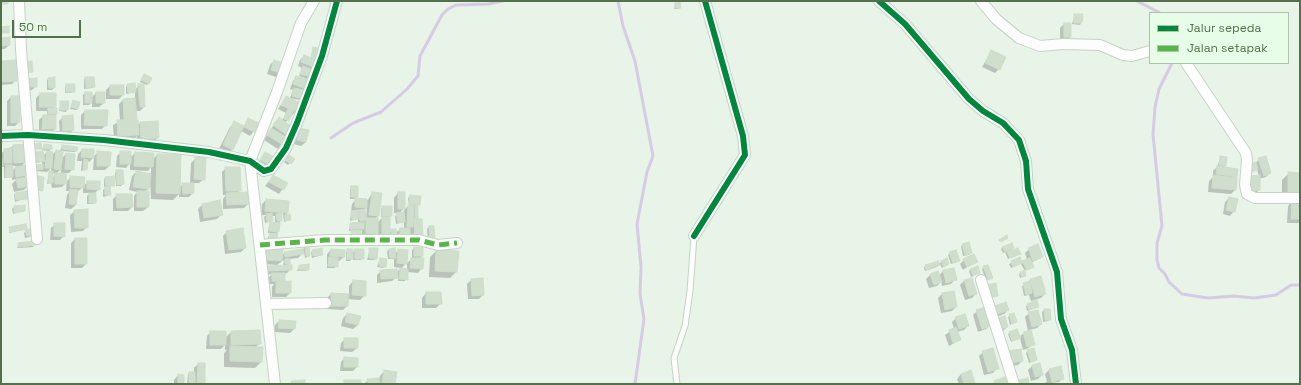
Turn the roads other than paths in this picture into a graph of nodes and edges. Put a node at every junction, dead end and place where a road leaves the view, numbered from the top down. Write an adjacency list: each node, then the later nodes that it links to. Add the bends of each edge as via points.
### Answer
1 (19, 1): 9 (street)
2 (314, 1): 11 (street, via 301,23)
3 (337, 1): 11 (street, via 322,56 286,148 271,169 264,171)
4 (705, 1): 13 (street, via 743,136 745,155)
5 (879, 1): 23 (street, via 905,24 970,99 983,111 1003,123 1019,140 1026,161 1028,189 1057,272 1061,319 1072,350)
6 (981, 1): 7 (street, via 996,19 1019,38 1040,46 1100,45 1128,55)
7 (1149, 52)
8 (1187, 64): 12 (street, via 1246,153 1247,194 1255,198)
9 (28, 135): 10 (street); 11 (street, via 104,140 210,152); 14 (street)
10 (1, 136)
11 (250, 161): 16 (street)
12 (1300, 198)
13 (694, 236): 21 (lane, via 685,326 674,358)
14 (37, 239)
15 (457, 243): 16 (street, via 438,245 419,240 326,240)
16 (260, 245): 19 (street)
17 (981, 280): 22 (street)
18 (326, 303): 19 (street)
19 (267, 304): 20 (street)
20 (275, 384)
21 (677, 384)
22 (1014, 384)
23 (1076, 384)

